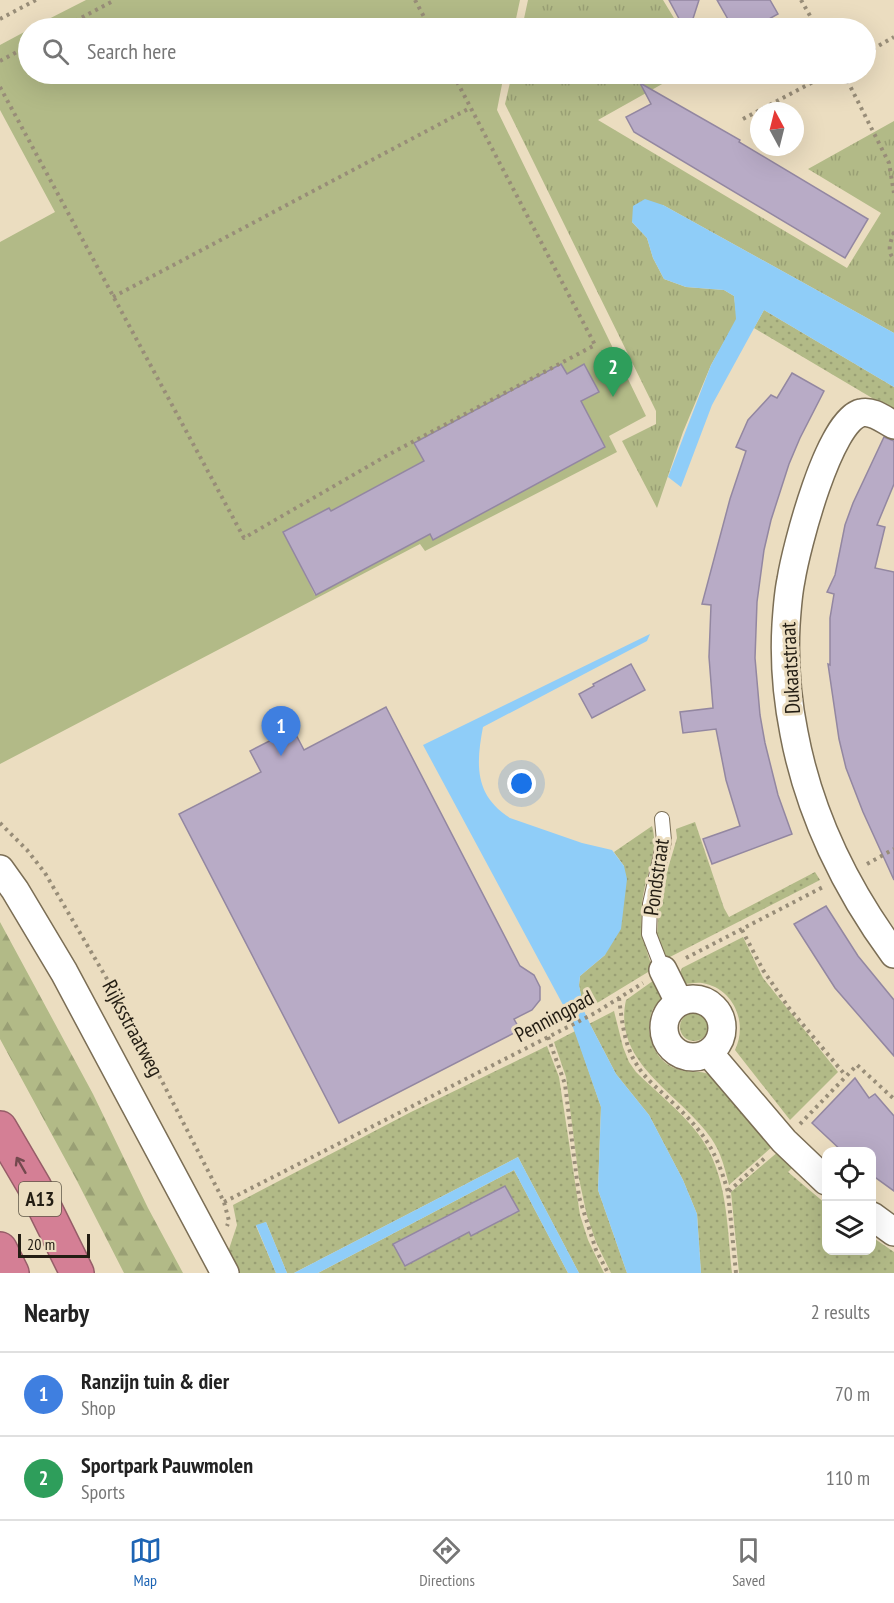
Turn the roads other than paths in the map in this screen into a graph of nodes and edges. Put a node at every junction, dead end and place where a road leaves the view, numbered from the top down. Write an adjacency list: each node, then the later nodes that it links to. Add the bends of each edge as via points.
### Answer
1 (894, 425): 4 (street, Dukaatstraat, via 872,412 863,412 840,430 805,521 791,579 786,626 794,733 806,785 845,875)
2 (662, 819): 5 (lane, Pondstraat, via 664,841 650,904 649,934)
3 (0, 869): 15 (street, Rijksstraatweg, via 64,972)
4 (894, 954)
5 (663, 970): 6 (street, Pondstraat)
6 (679, 1002): 7 (street, via 696,999 713,1006 718,1013 722,1030 716,1047); 7 (street, via 665,1017 663,1028 670,1048 689,1058)
7 (709, 1053): 9 (street, via 784,1141)
8 (0, 1128): 14 (highway, A13, one-way to 8)
9 (822, 1176)
10 (876, 1219): 11 (street)
11 (894, 1232)
12 (0, 1249): 13 (highway)
13 (12, 1273)
14 (77, 1273)
15 (225, 1273)

